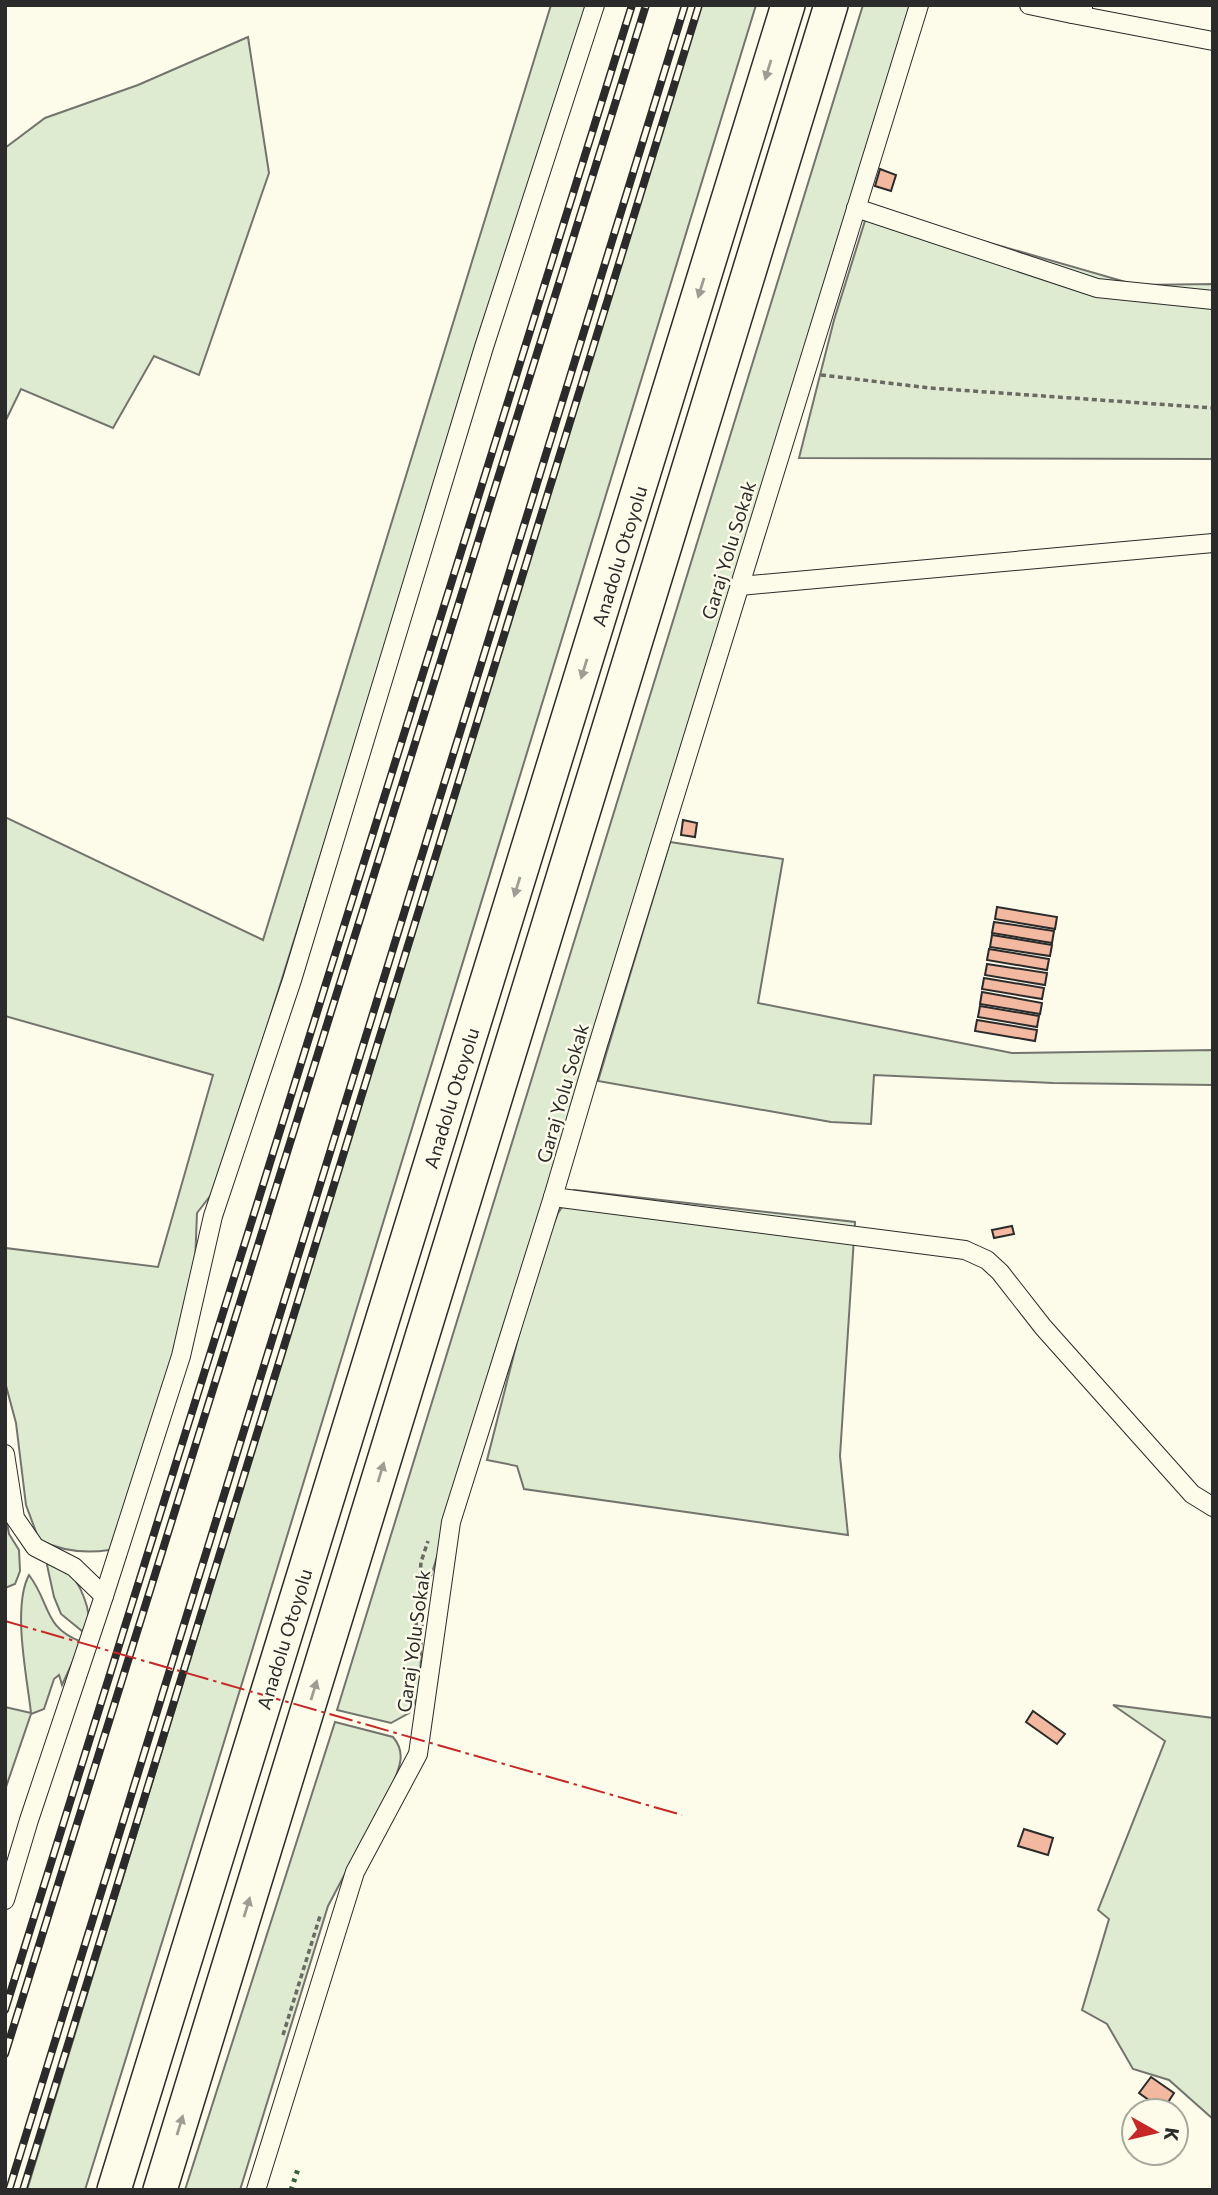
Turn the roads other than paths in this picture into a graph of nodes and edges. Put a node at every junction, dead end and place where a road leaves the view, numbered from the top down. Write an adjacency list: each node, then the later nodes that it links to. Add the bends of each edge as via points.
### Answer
1 (595, 5): 16 (street, via 484,347 292,980 214,1216 181,1356)
2 (788, 5): 18 (highway, Anadolu Otoyolu, one-way to 18)
3 (831, 5): 19 (highway, one-way to 3)
4 (919, 5): 9 (street, Garaj Yolu Sokak)
5 (1029, 5): 7 (street)
6 (1089, 5): 7 (street)
7 (1072, 14): 8 (street)
8 (1213, 41)
9 (856, 208): 10 (street, via 1097,288); 12 (street, Garaj Yolu Sokak)
10 (1213, 300)
11 (1213, 542): 12 (street)
12 (740, 586): 13 (street, Garaj Yolu Sokak)
13 (554, 1197): 15 (street, via 965,1250 987,1260 1192,1494); 20 (street, Garaj Yolu Sokak, via 451,1522 418,1754 355,1872)
14 (5, 1454): 16 (street, via 15,1518 35,1547 74,1567)
15 (1213, 1507)
16 (104, 1596): 17 (street)
17 (5, 1900)
18 (114, 2190)
19 (160, 2190)
20 (257, 2190)

